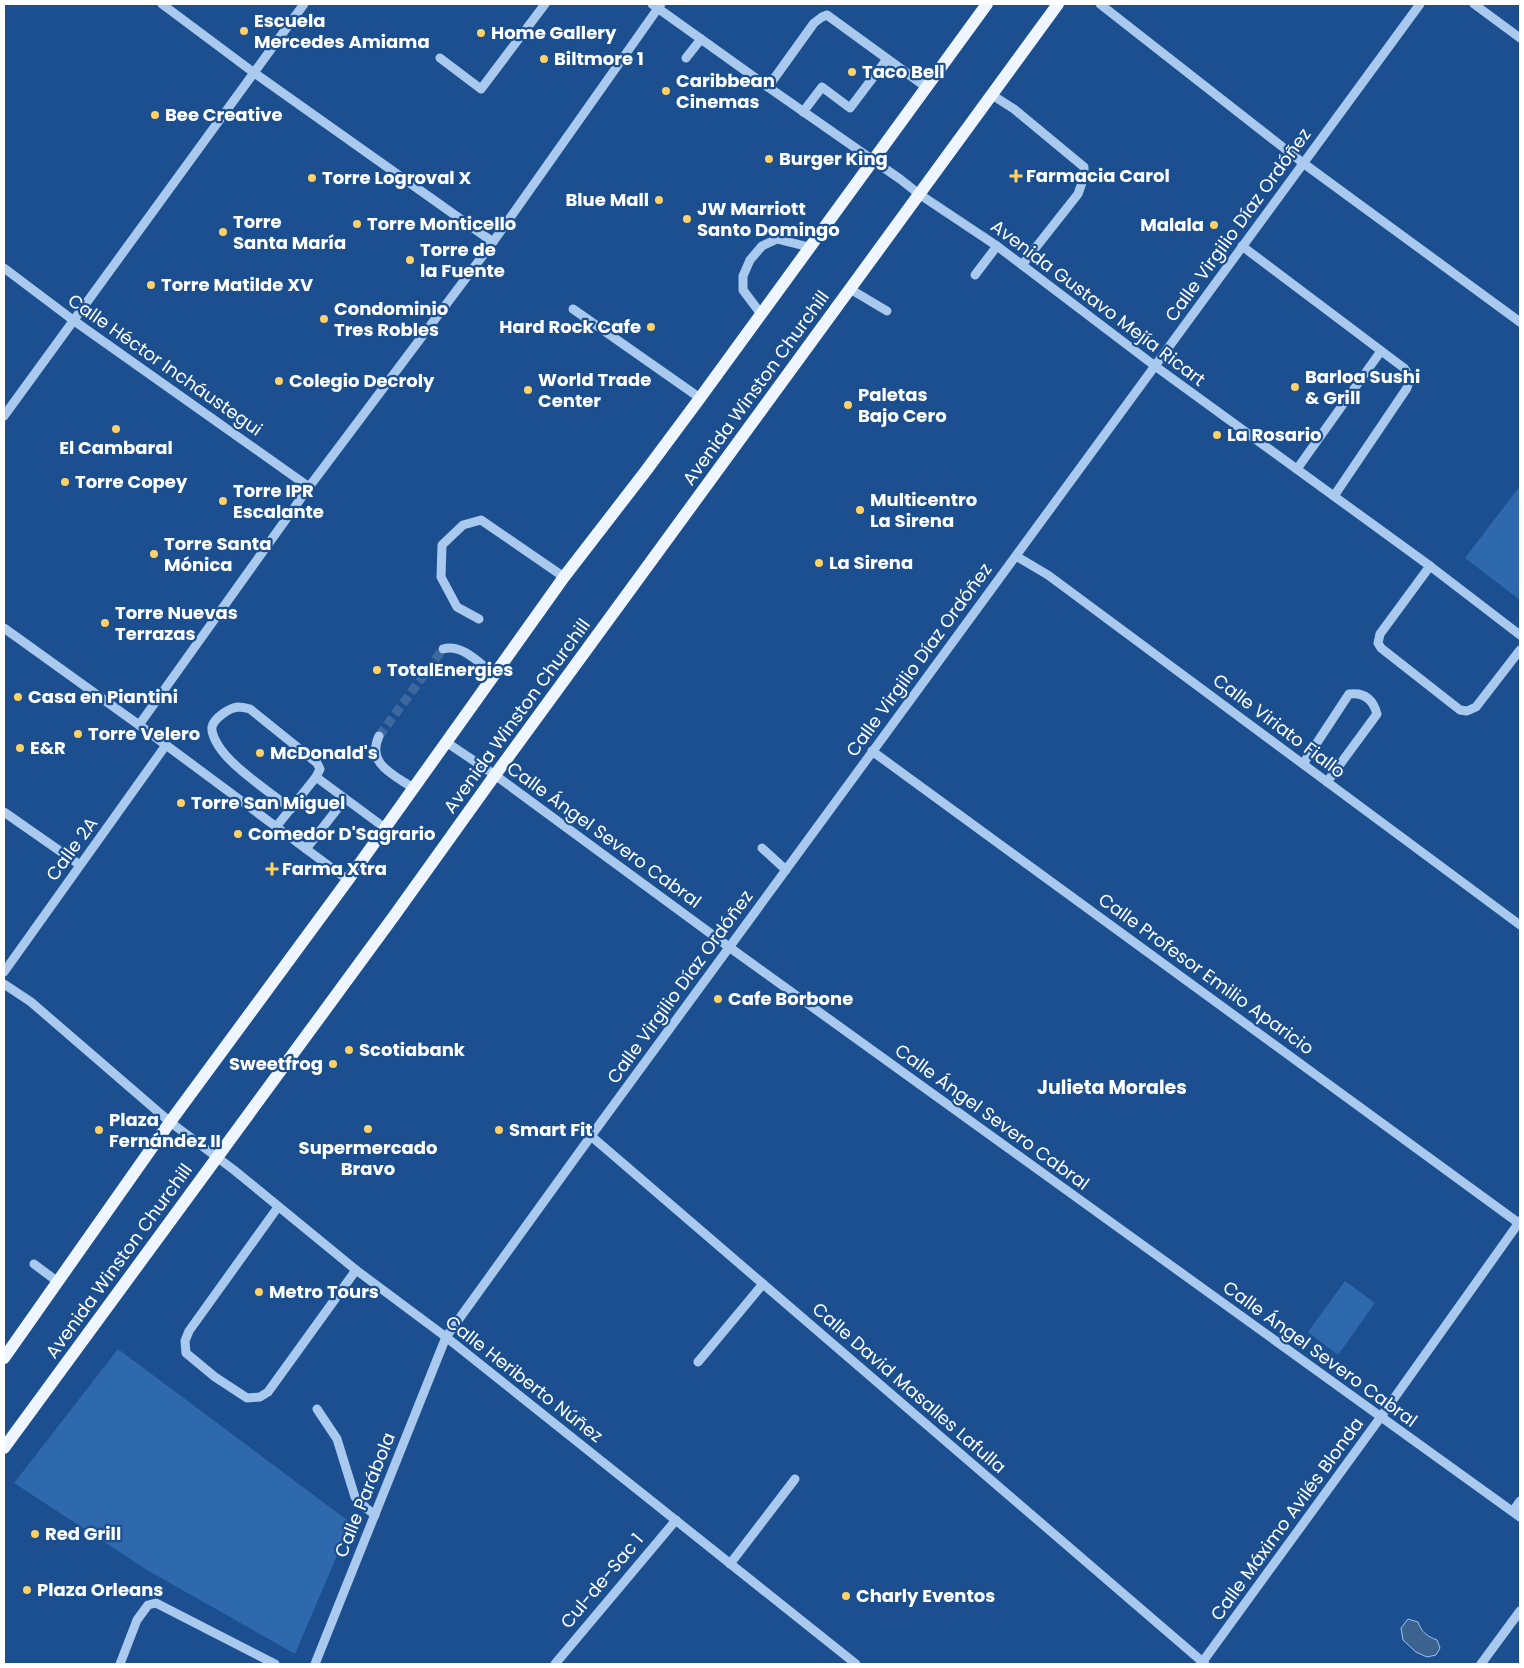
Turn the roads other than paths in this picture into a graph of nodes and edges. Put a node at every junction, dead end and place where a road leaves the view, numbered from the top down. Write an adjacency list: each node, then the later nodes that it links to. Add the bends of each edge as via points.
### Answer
1 (162, 4): 15 (street)
2 (304, 4): 15 (street)
3 (545, 4): 12 (street, via 481,89)
4 (987, 4): 17 (main road, Avenida Winston Churchill)
5 (1058, 4): 18 (main road, Avenida Winston Churchill)
6 (1100, 4): 21 (street)
7 (1420, 4): 21 (street, Calle Virgilio Díaz Ordóñez)
8 (1474, 4): 10 (street)
9 (657, 5): 11 (street, Avenida Gustavo Mejía Ricart); 23 (street)
10 (1520, 38)
11 (701, 39): 13 (street); 16 (street, Avenida Gustavo Mejía Ricart)
12 (440, 58)
13 (686, 58)
14 (887, 59): 16 (street, via 828,15 814,23); 17 (street); 19 (street, via 850,108 822,86)
15 (253, 72): 23 (street); 34 (street)
16 (768, 87): 19 (street, Avenida Gustavo Mejía Ricart)
17 (926, 87): 20 (main road, Avenida Winston Churchill)
18 (992, 95): 22 (main road, Avenida Winston Churchill); 27 (street, via 1014,109 1084,167 1078,194)
19 (803, 112): 20 (street, Avenida Gustavo Mejía Ricart)
20 (872, 160): 22 (street, Avenida Gustavo Mejía Ricart); 26 (main road, Avenida Winston Churchill)
21 (1303, 163): 25 (street, Calle Virgilio Díaz Ordóñez); 35 (street)
22 (919, 194): 24 (street, Avenida Gustavo Mejía Ricart); 30 (main road, Avenida Winston Churchill)
23 (492, 242): 41 (street)
24 (997, 246): 27 (street, Avenida Gustavo Mejía Ricart); 29 (street)
25 (1242, 246): 36 (street); 37 (street, Calle Virgilio Díaz Ordóñez)
26 (809, 247): 33 (main road, Avenida Winston Churchill); 33 (street, via 776,239 762,246 750,260 743,276 743,290)
27 (1022, 265): 37 (street, Avenida Gustavo Mejía Ricart)
28 (4, 268): 34 (street, Calle Héctor Incháustegui)
29 (975, 276)
30 (850, 289): 32 (street); 58 (main road, Avenida Winston Churchill)
31 (573, 309): 38 (street)
32 (887, 311)
33 (761, 314): 38 (main road, Avenida Winston Churchill)
34 (73, 320): 39 (street); 41 (street, Calle Héctor Incháustegui)
35 (1520, 322)
36 (1381, 351): 40 (street); 42 (street, via 1404,368 1409,383)
37 (1154, 366): 40 (street, Avenida Gustavo Mejía Ricart); 43 (street, Calle Virgilio Díaz Ordóñez)
38 (700, 398): 45 (main road, Avenida Winston Churchill)
39 (4, 416)
40 (1297, 469): 42 (street, Avenida Gustavo Mejía Ricart)
41 (309, 487): 52 (street)
42 (1334, 496): 44 (street, Avenida Gustavo Mejía Ricart)
43 (1016, 556): 56 (street, Calle Virgilio Díaz Ordóñez); 57 (street, Calle Viriato Fiallo, via 1048,575)
44 (1430, 566): 48 (street, Avenida Gustavo Mejía Ricart); 50 (street, via 1380,634 1378,643 1381,648 1460,710 1467,711 1476,707)
45 (564, 576): 46 (street, via 480,520 463,525 442,545 441,577 456,607); 51 (main road, Avenida Winston Churchill)
46 (479, 618)
47 (4, 628): 52 (street)
48 (1520, 635)
49 (443, 649): 51 (street, via 457,648)
50 (1520, 650)
51 (495, 675): 54 (main road, Avenida Winston Churchill)
52 (139, 724): 55 (street)
53 (379, 736): 61 (street, via 375,745 378,761)
54 (446, 742): 58 (street, Calle Ángel Severo Cabral); 61 (main road, Avenida Winston Churchill)
55 (166, 745): 65 (street); 69 (street, Calle 2A)
56 (872, 751): 70 (street, Calle Virgilio Díaz Ordóñez); 80 (street, Calle Profesor Emilio Aparicio)
57 (1303, 764): 60 (street, Calle Viriato Fiallo); 60 (street, via 1349,694 1367,697 1377,714)
58 (495, 775): 73 (street, Calle Ángel Severo Cabral); 78 (main road, Avenida Winston Churchill)
59 (316, 778): 62 (street); 63 (street); 63 (street, via 320,769 317,763 250,710 238,707 216,719 212,732 219,747)
60 (1327, 782): 72 (street, Calle Viriato Fiallo)
61 (413, 788): 66 (main road, Avenida Winston Churchill)
62 (345, 799): 66 (street); 68 (street)
63 (290, 809): 65 (street)
64 (4, 812): 69 (street)
65 (276, 827): 68 (street)
66 (385, 828): 71 (main road, Avenida Winston Churchill)
67 (762, 848): 70 (street)
68 (306, 849): 71 (street)
69 (80, 865): 74 (street, Calle 2A)
70 (786, 870): 73 (street, Calle Virgilio Díaz Ordóñez)
71 (348, 880): 76 (main road, Avenida Winston Churchill)
72 (1520, 925)
73 (729, 947): 77 (street, Calle Virgilio Díaz Ordóñez); 89 (street, Calle Ángel Severo Cabral)
74 (4, 972)
75 (4, 984): 76 (street, Calle Heriberto Núñez, via 31,1002)
76 (170, 1122): 78 (street, Calle Heriberto Núñez); 83 (main road, Avenida Winston Churchill)
77 (591, 1136): 84 (street, Calle David Masalles Lafulla); 85 (street, Calle Virgilio Díaz Ordóñez)
78 (216, 1157): 79 (street, Calle Heriberto Núñez); 90 (main road, Avenida Winston Churchill)
79 (278, 1207): 82 (street, Calle Heriberto Núñez); 82 (street, via 188,1331 186,1353 215,1377 247,1398 260,1397 268,1392)
80 (1520, 1222): 89 (street, Calle Máximo Avilés Blonda)
81 (34, 1264): 83 (street)
82 (356, 1270): 85 (street, Calle Heriberto Núñez)
83 (58, 1282): 86 (main road, Avenida Winston Churchill)
84 (763, 1284): 87 (street); 98 (street, Calle David Masalles Lafulla)
85 (446, 1337): 94 (street, Calle Parábola); 95 (street, Calle Heriberto Núñez)
86 (4, 1358)
87 (698, 1362)
88 (317, 1409): 94 (street, via 336,1439 355,1497)
89 (1380, 1418): 93 (street, Calle Ángel Severo Cabral); 98 (street, Calle Máximo Avilés Blonda)
90 (4, 1448)
91 (795, 1479): 96 (street)
92 (1520, 1501): 93 (street)
93 (1516, 1514)
94 (375, 1515): 101 (street, Calle Parábola)
95 (676, 1520): 96 (street, Calle Heriberto Núñez); 102 (street, Cul-de-Sac 1)
96 (730, 1564): 103 (street, Calle Heriberto Núñez)
97 (1520, 1611): 104 (street)
98 (1203, 1663)
99 (120, 1664): 100 (street, via 137,1620 148,1605 154,1603)
100 (275, 1664)
101 (315, 1664)
102 (554, 1664)
103 (856, 1664)
104 (1481, 1664)

